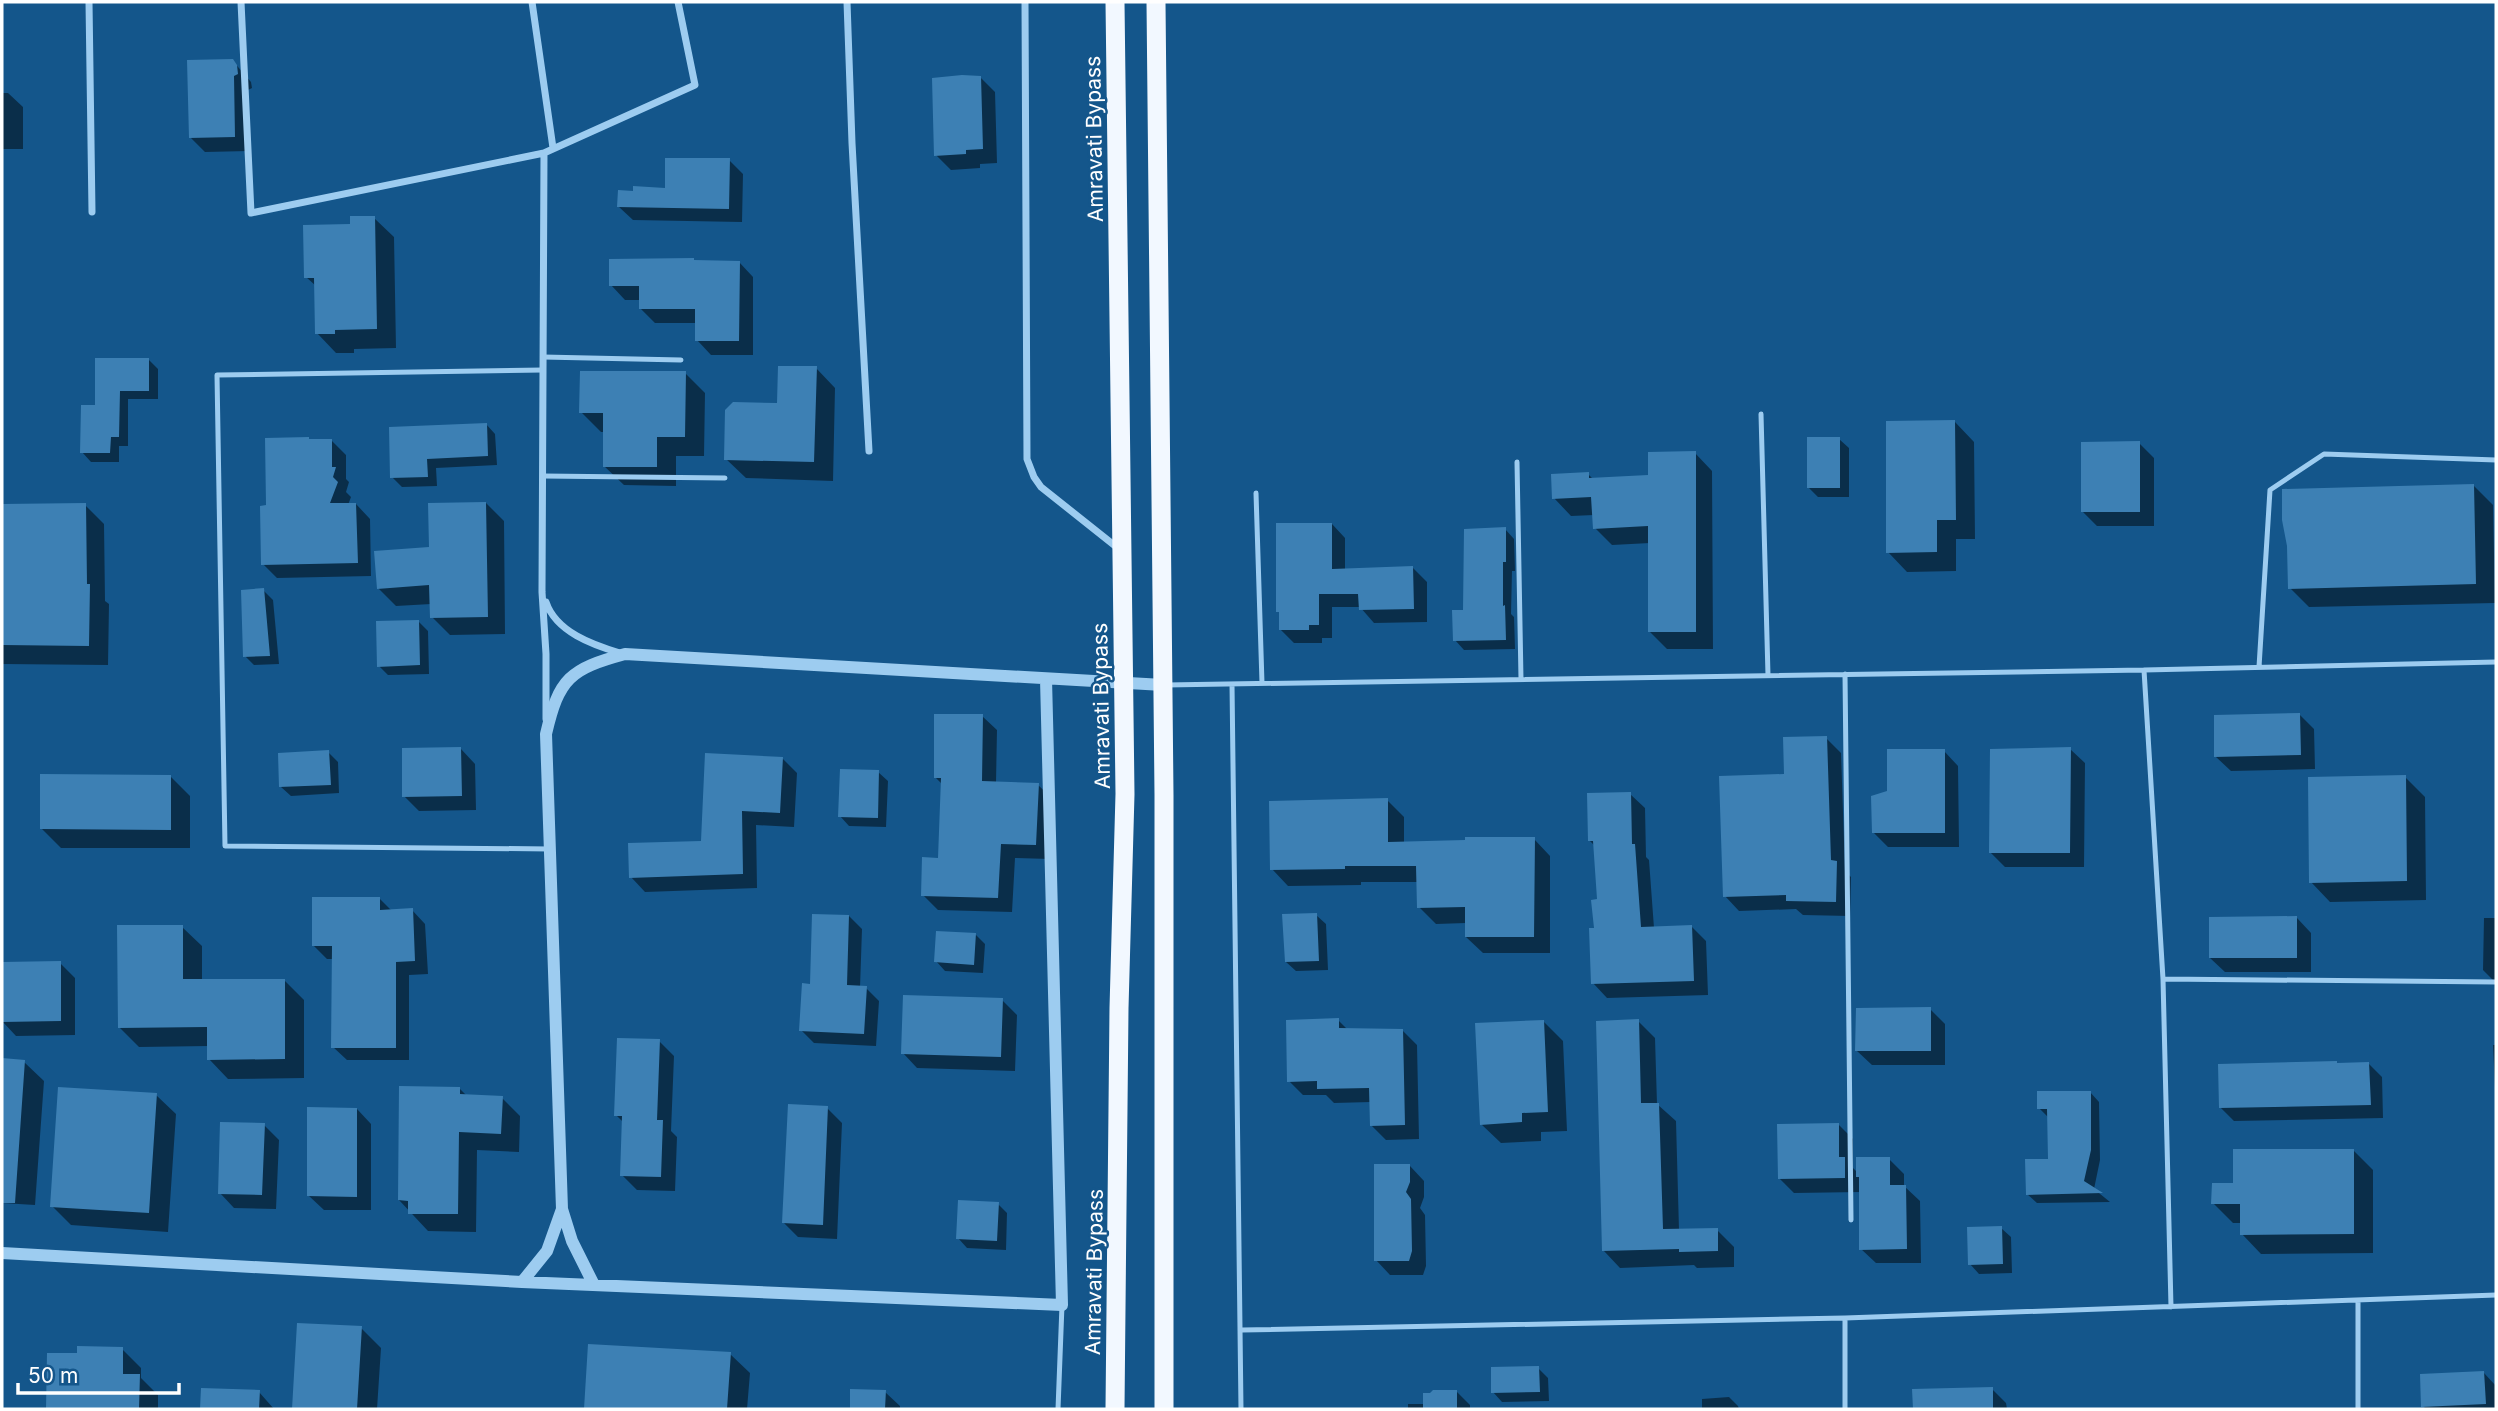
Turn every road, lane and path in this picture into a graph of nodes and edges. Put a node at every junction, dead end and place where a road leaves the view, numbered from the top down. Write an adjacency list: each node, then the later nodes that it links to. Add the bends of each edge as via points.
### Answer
1 (89, 2): 11 (street)
2 (242, 2): 10 (street, via 251,213)
3 (532, 2): 9 (street)
4 (678, 2): 9 (street, via 695,85)
5 (847, 2): 16 (street)
6 (1025, 2): 22 (street, via 1027,459 1041,487)
7 (1115, 2): 22 (highway, Amravati Bypass)
8 (1156, 2): 35 (highway)
9 (553, 148): 10 (street)
10 (544, 153): 12 (street)
11 (93, 212)
12 (543, 357): 13 (lane); 14 (street)
13 (681, 360)
14 (543, 370): 19 (street); 37 (lane, via 217,375 217,389 225,846)
15 (1761, 414): 29 (lane)
16 (869, 452)
17 (2496, 460): 26 (lane, via 2324,454 2270,489)
18 (1517, 462): 31 (lane)
19 (543, 476): 20 (lane); 23 (street)
20 (725, 478)
21 (1256, 493): 32 (lane)
22 (1122, 552): 33 (highway, Amravati Bypass)
23 (542, 592): 24 (street, via 562,626 591,645); 36 (street)
24 (625, 654): 30 (street); 36 (street, via 567,678 552,705)
25 (2496, 662): 26 (lane)
26 (2259, 667): 27 (lane)
27 (2144, 670): 28 (lane); 38 (lane)
28 (1845, 674): 29 (lane); 41 (lane)
29 (1768, 675): 31 (lane)
30 (1046, 679): 33 (street); 47 (street)
31 (1521, 679): 32 (lane)
32 (1262, 683): 34 (lane)
33 (1124, 684): 35 (street); 52 (highway, Amravati Bypass)
34 (1232, 684): 35 (lane); 50 (lane)
35 (1163, 685): 53 (highway)
36 (546, 734): 37 (street)
37 (550, 849): 40 (street)
38 (2163, 979): 39 (lane); 48 (lane)
39 (2496, 982)
40 (562, 1209): 43 (street, via 547,1251); 44 (street)
41 (1851, 1220)
42 (2, 1253): 43 (street)
43 (522, 1282): 44 (street)
44 (594, 1285): 47 (street)
45 (2496, 1295): 46 (lane)
46 (2358, 1300): 48 (lane); 56 (lane)
47 (1062, 1305): 51 (lane)
48 (2171, 1307): 49 (lane)
49 (1845, 1318): 50 (lane); 55 (lane)
50 (1242, 1330): 54 (lane)
51 (1058, 1409)
52 (1115, 1409)
53 (1164, 1409)
54 (1241, 1409)
55 (1846, 1409)
56 (2358, 1409)

